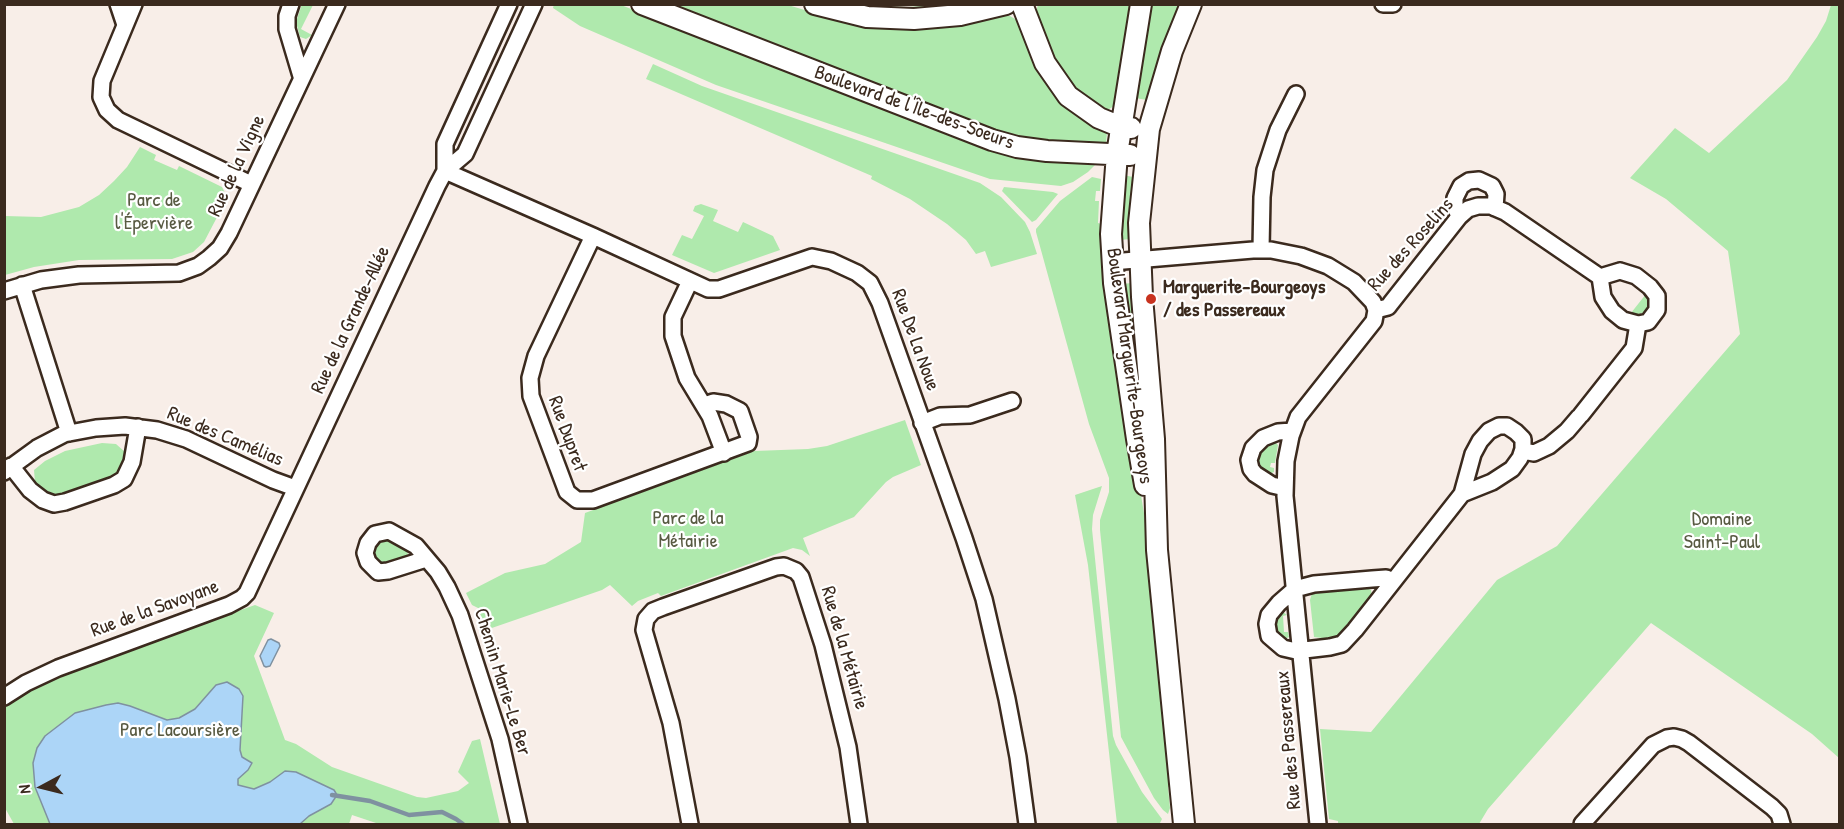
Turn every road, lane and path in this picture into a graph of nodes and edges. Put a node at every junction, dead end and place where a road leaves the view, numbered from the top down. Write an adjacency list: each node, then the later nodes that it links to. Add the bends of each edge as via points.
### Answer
1 (118, 4): 15 (street)
2 (134, 4): 15 (street)
3 (291, 4): 16 (street, via 287,29)
4 (337, 4): 16 (street, Rue de la Vigne)
5 (509, 4): 22 (street, Rue de la Grande-Allée, via 445,144)
6 (534, 4): 22 (street, Rue de la Grande-Allée, via 465,154)
7 (642, 4): 20 (street, Boulevard de l'Île-des-Soeurs, via 992,140 1047,152)
8 (815, 4): 9 (street, via 867,17 914,19 960,15)
9 (1006, 4)
10 (1022, 4): 18 (street, via 1045,63 1061,87 1087,111)
11 (1141, 4): 18 (street, Boulevard Marguerite-Bourgeoys)
12 (1191, 4): 19 (street)
13 (1383, 4): 14 (street)
14 (1392, 4)
15 (125, 25): 23 (street, via 101,86 107,111 114,118)
16 (301, 76): 23 (street, Rue de la Vigne)
17 (1296, 94): 27 (street, via 1278,130 1265,170)
18 (1121, 127): 19 (street); 20 (street, Boulevard Marguerite-Bourgeoys)
19 (1149, 129): 21 (street)
20 (1117, 154): 21 (street, Boulevard de l'Île-des-Soeurs); 29 (street, Boulevard Marguerite-Bourgeoys, via 1111,212)
21 (1145, 157): 28 (street, Boulevard Marguerite-Bourgeoys, via 1139,210)
22 (445, 171): 26 (street, Rue De La Noue); 45 (street, Rue de la Grande-Allée)
23 (251, 184): 32 (street, Rue de la Vigne, via 224,242 192,269 172,274 91,274)
24 (1495, 208): 25 (street, Rue des Roselins, via 1478,206); 25 (street, via 1492,186 1479,180 1469,181 1456,194); 30 (street)
25 (1459, 218): 34 (street, Rue des Roselins, via 1394,301)
26 (593, 236): 31 (street, Rue De La Noue); 43 (street, Rue Dupret, via 531,372 531,396 564,489 578,500 590,501)
27 (1261, 249): 28 (street); 34 (street, via 1301,256 1335,270 1364,291)
28 (1140, 259): 29 (street); 48 (street, Boulevard Marguerite-Bourgeoys, via 1154,439)
29 (1112, 262): 48 (street, Boulevard Marguerite-Bourgeoys)
30 (1600, 277): 35 (street, via 1601,293 1609,307 1623,320); 35 (street, via 1626,272 1650,287 1657,296 1657,310 1648,322)
31 (690, 281): 37 (street, via 673,317 672,331 687,378); 38 (street, Rue De La Noue, via 715,290 812,257 826,259 862,276 876,292)
32 (22, 285): 33 (street, Rue de la Vigne); 41 (street)
33 (4, 291)
34 (1376, 310): 40 (street, Rue des Passereaux, via 1372,325 1304,410)
35 (1638, 324): 42 (street, via 1634,348 1568,431 1549,446 1534,453)
36 (1012, 400): 38 (street, via 970,415 940,416)
37 (704, 405): 43 (street); 43 (street, Rue Dupret, via 726,404 742,415 749,441)
38 (922, 423): 57 (street, Rue De La Noue, via 990,623 1018,757)
39 (138, 427): 41 (street, Rue des Camélias, via 103,427); 44 (street, Rue des Camélias, via 132,462 124,479 65,502 43,500); 45 (street, Rue des Camélias, via 186,439)
40 (1292, 431): 46 (street, Rue des Passereaux); 46 (street, via 1263,438 1253,448 1249,460 1256,474)
41 (69, 433): 44 (street, Rue des Camélias, via 37,448)
42 (1523, 452): 47 (street, via 1507,474); 47 (street, via 1523,439 1511,428 1499,426 1489,431 1473,454)
43 (724, 453)
44 (8, 469)
45 (295, 488): 53 (street, Rue de la Savoyane, via 242,598 58,668)
46 (1285, 488): 51 (street, Rue des Passereaux)
47 (1462, 494): 50 (street)
48 (1157, 550): 58 (street, Boulevard Marguerite-Bourgeoys)
49 (426, 559): 54 (street, Chemin Marie-Le Ber, via 447,587 460,615 503,748)
50 (1393, 581): 51 (street, via 1372,579); 52 (street, via 1342,644)
51 (1295, 589): 52 (street, Rue des Passereaux); 52 (street, Rue des Passereaux, via 1273,610 1267,628 1277,644)
52 (1302, 651): 59 (street, Rue des Passereaux)
53 (4, 697)
54 (519, 825)
55 (690, 825): 56 (street, Rue de la Métairie, via 671,723 644,630 646,620 663,607 784,566 801,577 823,645 850,756)
56 (859, 825)
57 (1027, 825)
58 (1184, 825)
59 (1318, 825)
60 (1582, 825): 61 (street, via 1653,745 1674,737 1689,743 1772,807)
61 (1782, 825)

